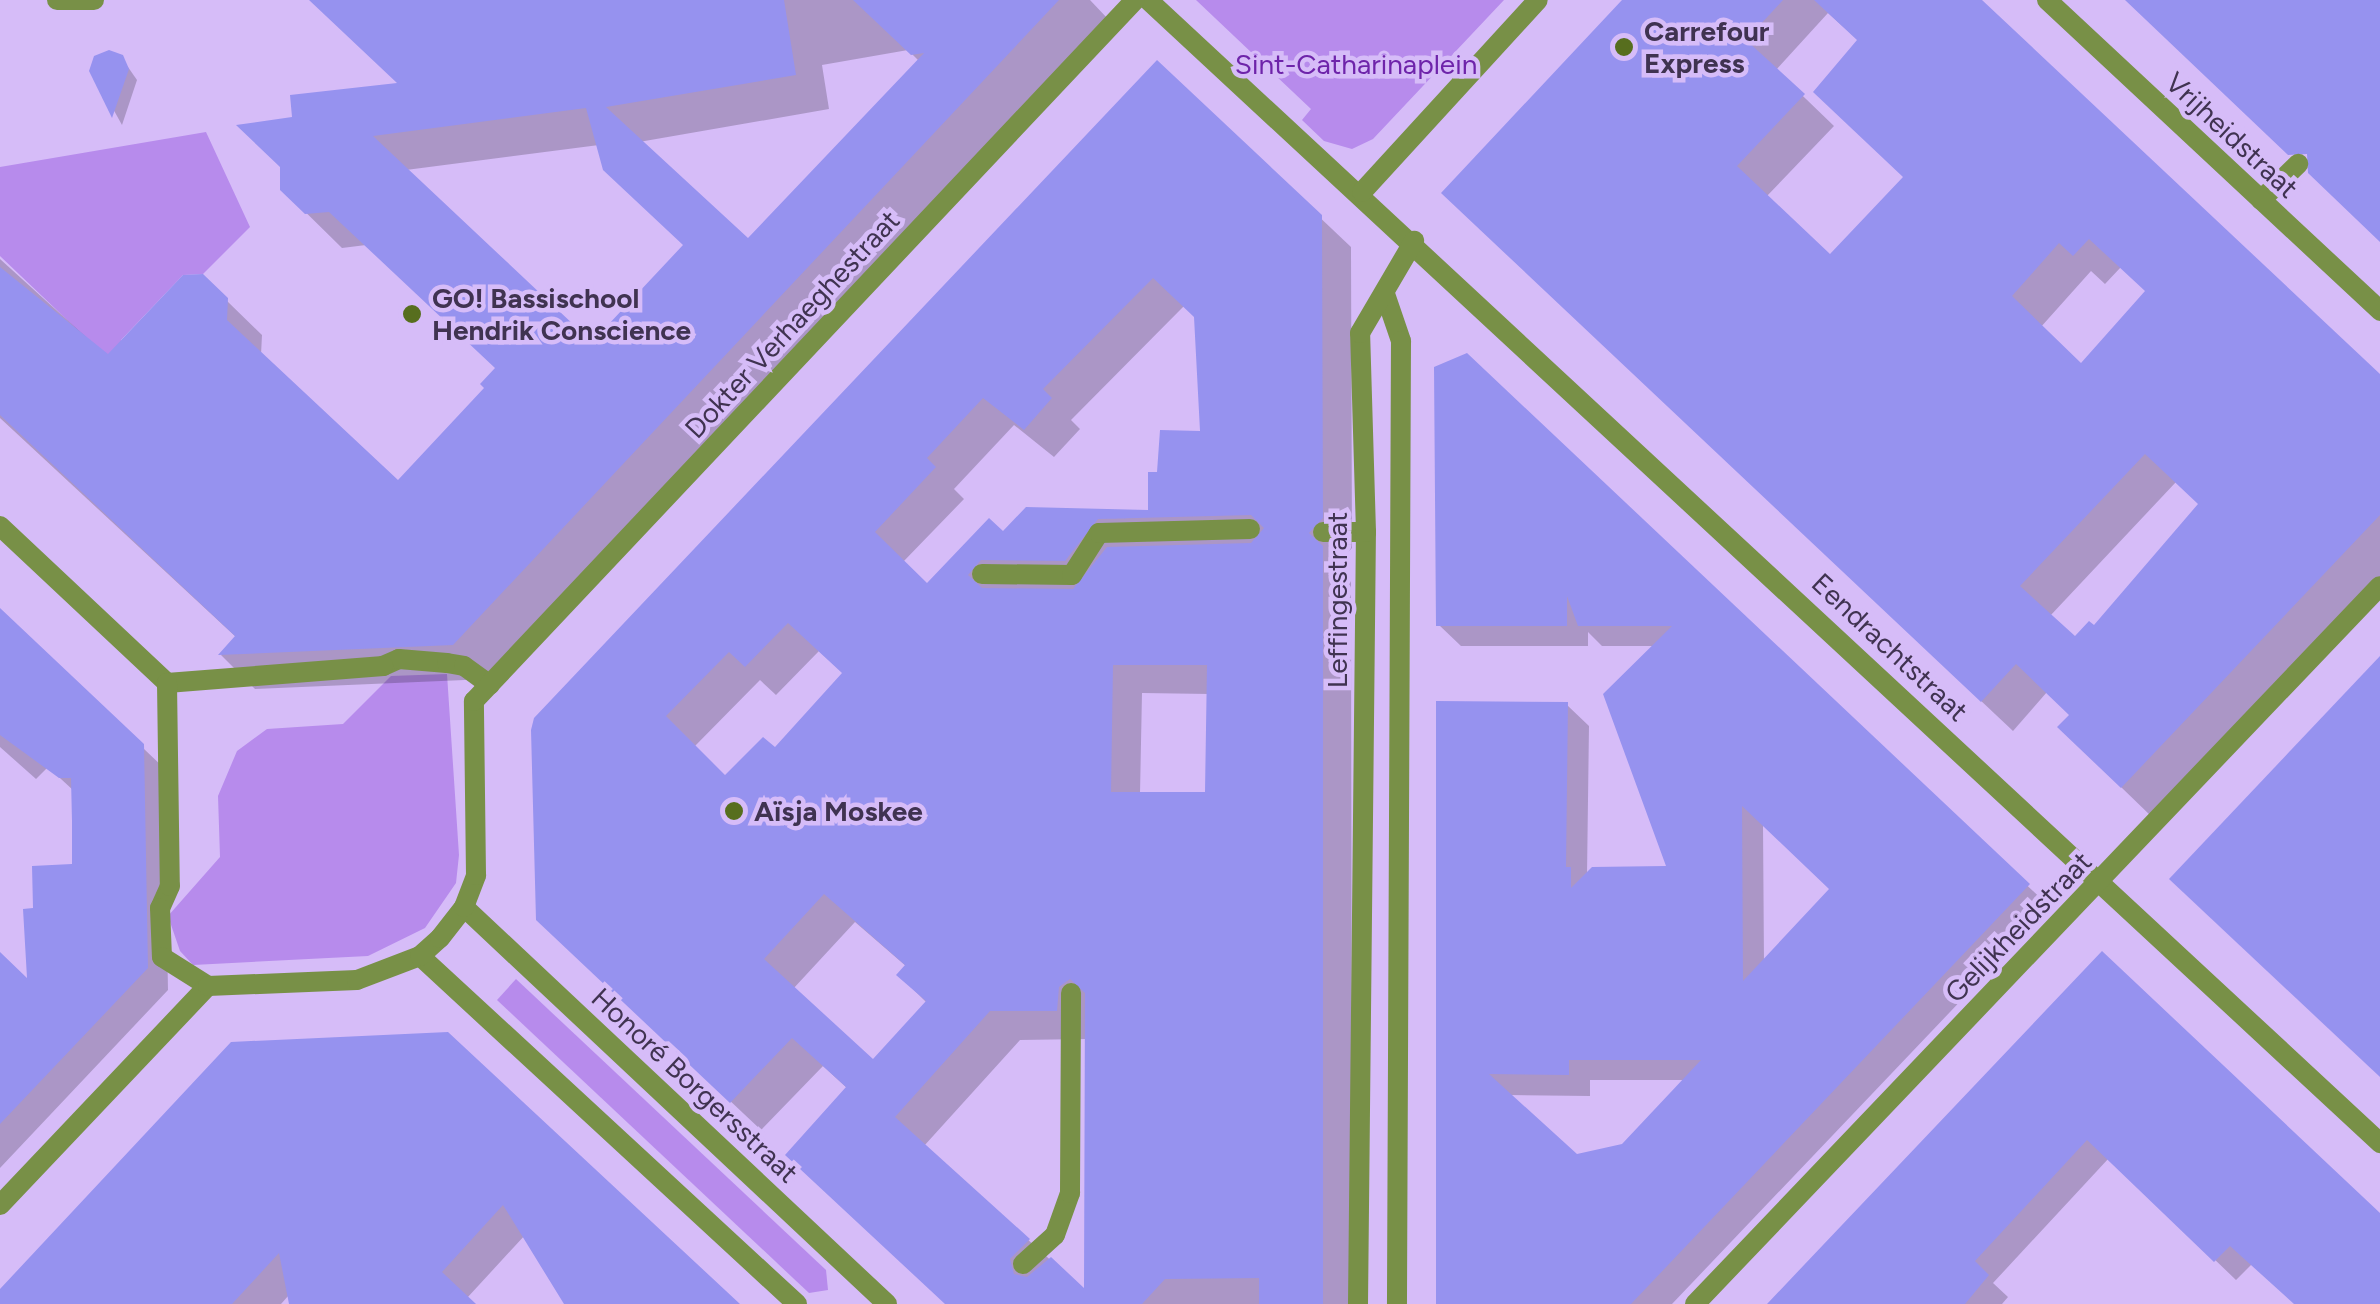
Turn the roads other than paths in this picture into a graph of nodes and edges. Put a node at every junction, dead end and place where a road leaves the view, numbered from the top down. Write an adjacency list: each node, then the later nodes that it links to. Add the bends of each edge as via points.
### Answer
1 (57, 0): 2 (street)
2 (94, 0)
3 (1135, 0): 20 (street, Dokter Verhaeghestraat)
4 (1148, 0): 8 (street)
5 (1538, 0): 8 (street)
6 (2048, 0): 9 (street, Vrijheidstraat)
7 (2298, 164): 9 (street)
8 (1362, 192): 10 (street, Eendrachtstraat)
9 (2261, 200): 12 (street, Vrijheidstraat)
10 (1414, 241): 11 (street, Leffingestraat); 21 (street, Eendrachtstraat)
11 (1385, 294): 16 (street, Leffingestraat, via 1360,333); 24 (street, via 1400,341)
12 (2380, 311)
13 (0, 526): 19 (street)
14 (1250, 529): 17 (street, via 1099,534 1072,575)
15 (1323, 532): 16 (street)
16 (1366, 532): 23 (street, Leffingestraat)
17 (982, 574)
18 (2380, 586): 21 (street, Gelijkheidstraat)
19 (167, 683): 20 (street, via 360,673 399,659 464,666); 26 (street, via 170,886 160,908 162,957)
20 (490, 685): 22 (street, via 474,701 476,875)
21 (2100, 880): 28 (street, Eendrachtstraat); 35 (street, Gelijkheidstraat)
22 (464, 907): 25 (street); 32 (street, Honoré Borgersstraat)
23 (1362, 914): 24 (street); 33 (street, Leffingestraat)
24 (1398, 914): 34 (street)
25 (420, 956): 26 (street, via 357,980); 31 (street)
26 (208, 986): 29 (street)
27 (1071, 993): 30 (street, via 1070,1193 1055,1235)
28 (2380, 1143)
29 (0, 1204)
30 (1024, 1264)
31 (797, 1304)
32 (887, 1304)
33 (1358, 1304)
34 (1396, 1304)
35 (1695, 1304)

